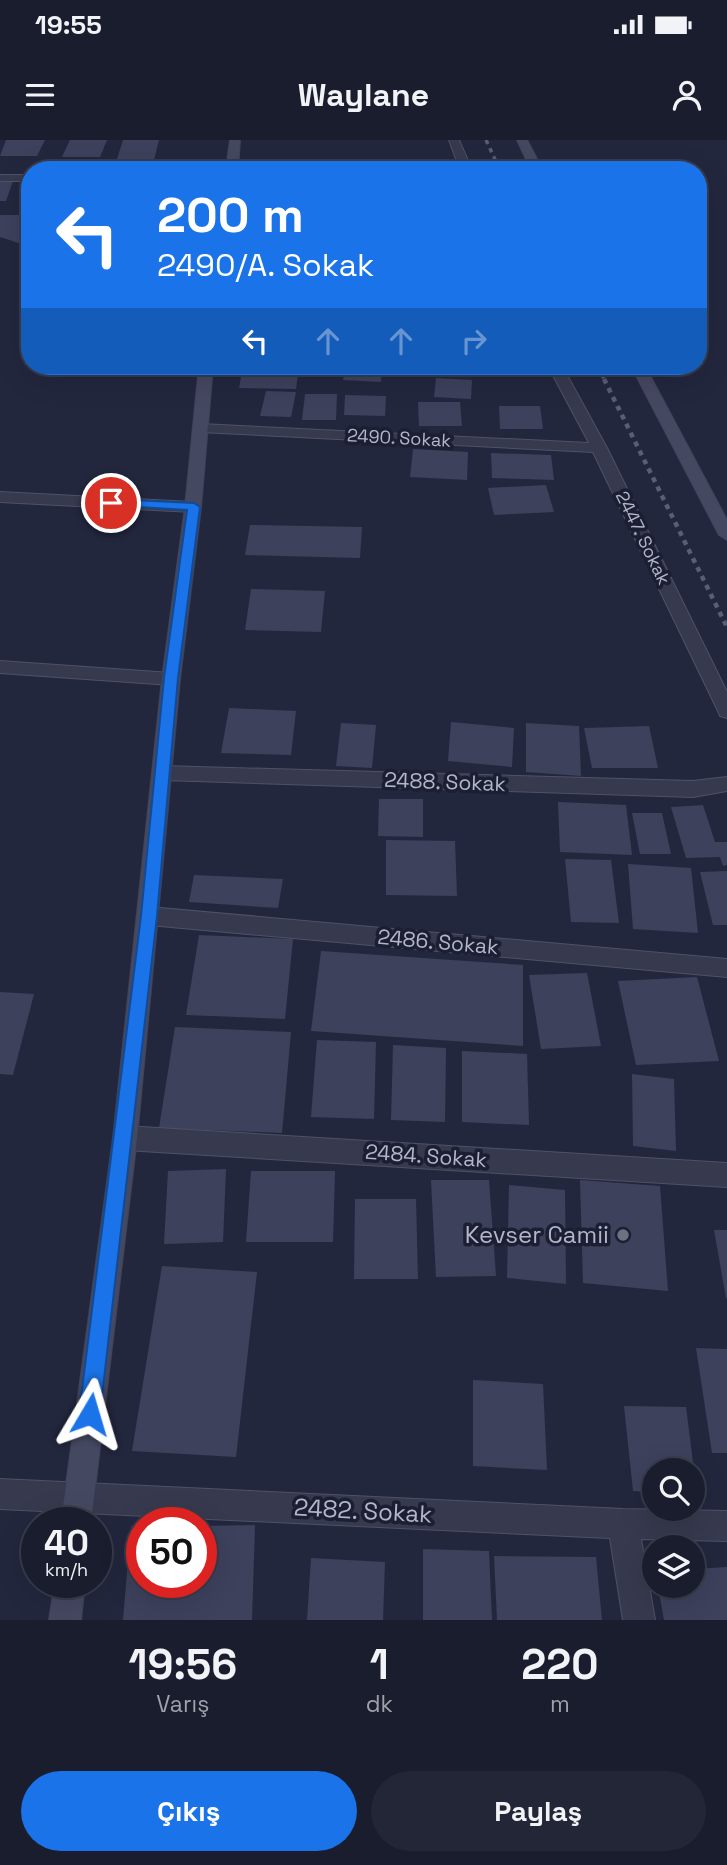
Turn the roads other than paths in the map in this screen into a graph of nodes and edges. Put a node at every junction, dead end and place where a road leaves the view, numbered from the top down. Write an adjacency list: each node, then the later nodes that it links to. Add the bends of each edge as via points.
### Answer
1 (235, 140): 4 (main road)
2 (454, 140): 5 (street)
3 (522, 140): 6 (main road)
4 (233, 161)
5 (462, 161)
6 (532, 161)
7 (0, 177): 8 (street)
8 (21, 178)
9 (205, 375): 12 (main road)
10 (560, 375): 13 (street, 2447. Sokak)
11 (643, 375): 16 (main road)
12 (200, 428): 13 (street, 2490. Sokak); 15 (main road)
13 (599, 448): 19 (street, 2447. Sokak)
14 (0, 497): 15 (street)
15 (194, 507): 18 (main road)
16 (727, 535)
17 (0, 667): 18 (lane)
18 (171, 678): 20 (main road)
19 (727, 711)
20 (163, 773): 21 (street, 2488. Sokak, via 693,789); 22 (main road)
21 (727, 784)
22 (149, 916): 23 (street, 2486. Sokak); 24 (main road)
23 (727, 968)
24 (125, 1138): 25 (street, 2484. Sokak); 28 (main road)
25 (727, 1175)
26 (0, 1494): 27 (street, 2482. Sokak)
27 (63, 1507)
28 (78, 1507)
29 (112, 1511): 30 (street, 2482. Sokak)
30 (623, 1524): 31 (street, 2482. Sokak); 34 (street)
31 (727, 1526)
32 (68, 1598): 33 (main road)
33 (65, 1620)
34 (639, 1620)

